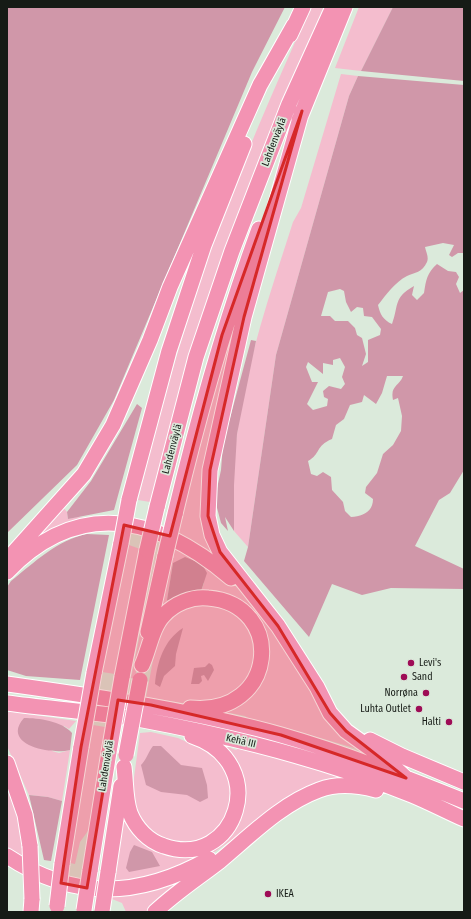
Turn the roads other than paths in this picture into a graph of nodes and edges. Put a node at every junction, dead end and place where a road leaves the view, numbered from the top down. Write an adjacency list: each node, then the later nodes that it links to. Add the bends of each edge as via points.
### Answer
1 (303, 7): 4 (highway)
2 (333, 7): 28 (highway, Lahdenväylä, bridge, via 288,104 232,251 196,358 147,550 122,677)
3 (345, 7): 5 (highway)
4 (294, 26): 6 (highway, via 260,85 170,287 113,425 84,474); 27 (highway, bridge, via 263,95 204,245 169,351 129,500 94,673)
5 (302, 111): 10 (highway, via 244,317 210,470 208,507 212,535 226,561); 11 (highway, bridge, via 222,335 175,514)
6 (64, 496): 7 (highway); 8 (highway)
7 (7, 546)
8 (7, 560)
9 (7, 572): 10 (highway, via 36,547 57,535 94,524 111,523 156,530 191,547 215,564)
10 (262, 605): 13 (highway)
11 (142, 665): 15 (highway, via 162,616 172,608 194,599 214,598 234,606 249,618 259,637 260,667 252,684 240,698 210,708); 17 (highway, bridge)
12 (7, 684): 15 (highway, Kehä III)
13 (317, 687): 19 (highway, via 330,713 346,731); 20 (highway, via 351,726 370,740)
14 (7, 703): 16 (highway, Kehä III)
15 (151, 705): 19 (highway, Kehä III, via 281,735)
16 (110, 716): 17 (highway, via 199,738 221,753 234,773 238,785 237,808 233,818 220,835 202,846 181,850 160,845 149,838 135,823 128,803); 22 (highway, Kehä III, via 141,720 277,750 379,782)
17 (125, 761): 29 (highway, bridge)
18 (7, 763): 26 (highway, bridge, via 25,815 30,846)
19 (406, 778): 21 (highway, Kehä III)
20 (464, 782)
21 (464, 801)
22 (436, 806): 23 (highway, Kehä III); 24 (highway, via 412,803 360,786 340,785 320,789 305,796)
23 (464, 819)
24 (244, 840): 25 (highway, via 186,872 158,882 117,890 98,890 61,883); 30 (highway)
25 (7, 856)
26 (32, 905)
27 (56, 909)
28 (84, 911)
29 (102, 912)
30 (155, 912)

